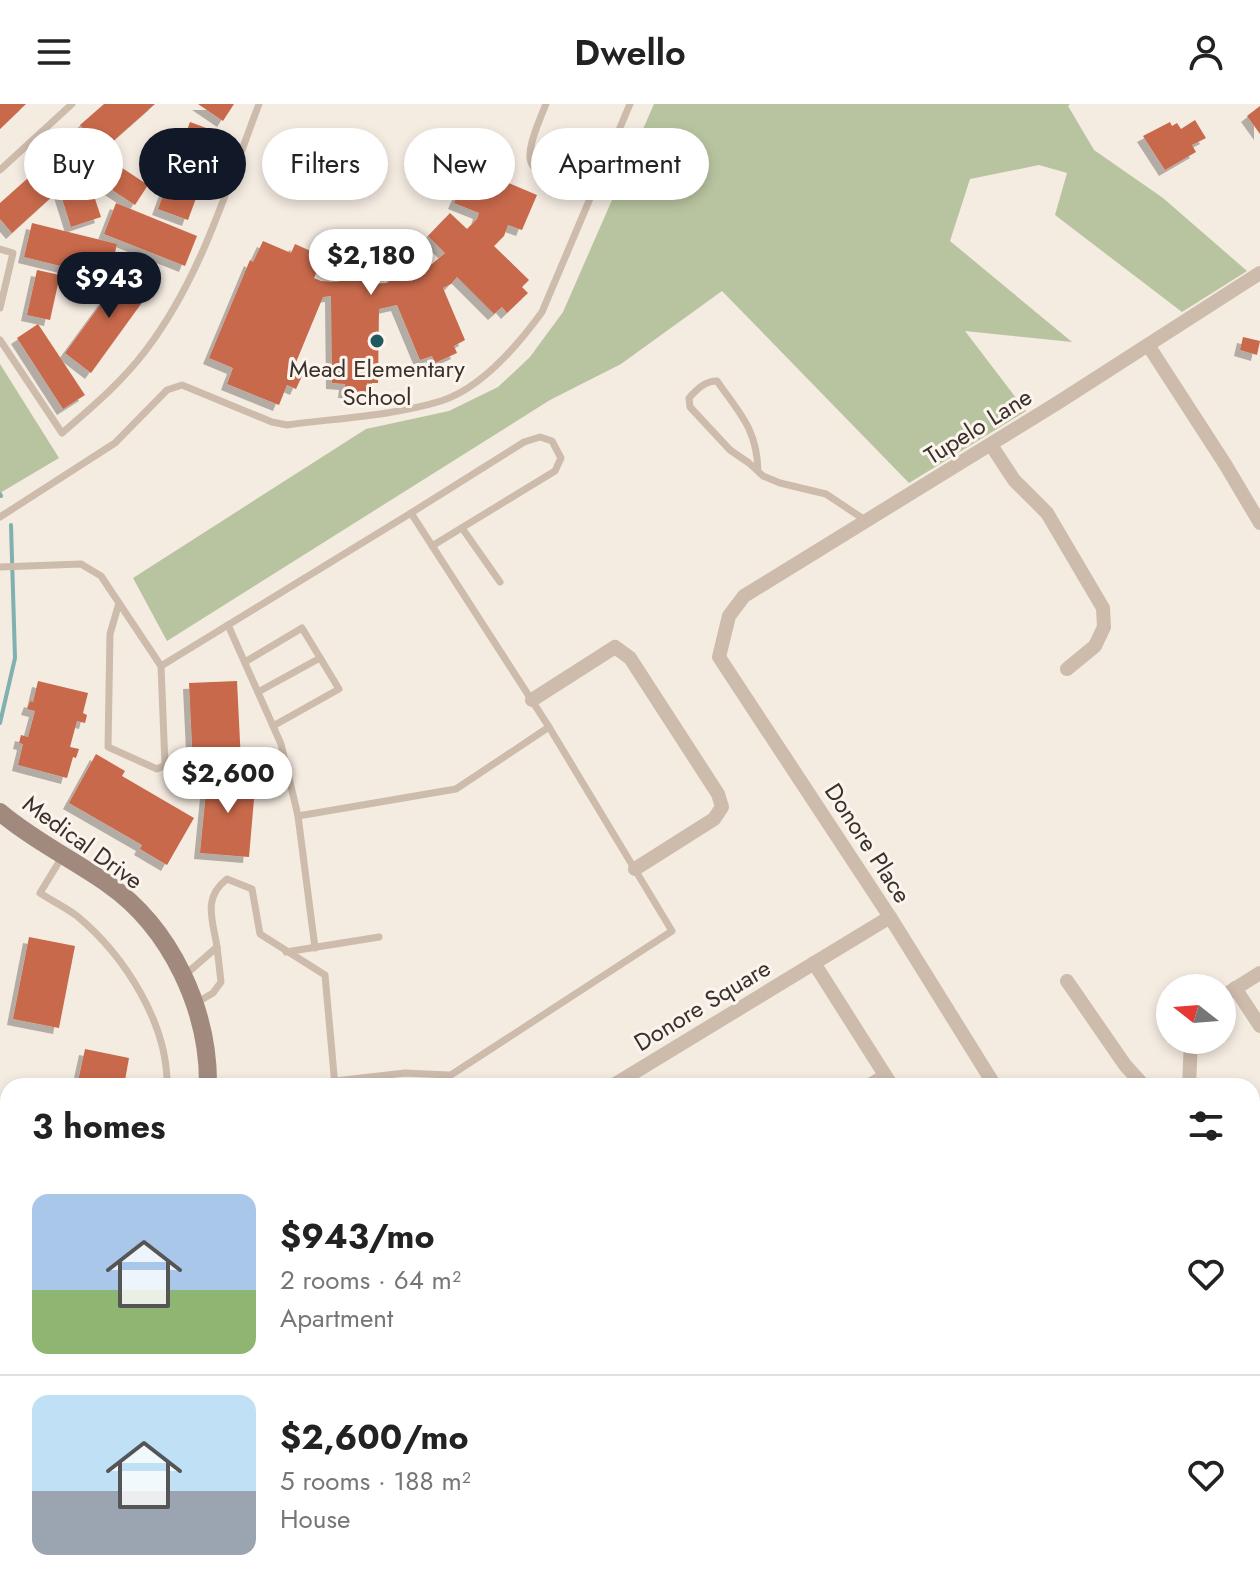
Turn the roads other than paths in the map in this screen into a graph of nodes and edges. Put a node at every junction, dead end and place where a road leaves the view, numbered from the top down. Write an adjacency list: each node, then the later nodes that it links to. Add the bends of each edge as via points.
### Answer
1 (72, 104): 9 (lane)
2 (259, 104): 14 (lane, via 178,302 145,351 104,397 62,433)
3 (546, 104): 5 (lane)
4 (630, 104): 6 (lane)
5 (536, 128)
6 (620, 128)
7 (531, 141): 8 (lane)
8 (531, 163)
9 (0, 170)
10 (590, 200): 19 (lane, via 542,312 521,341 468,387 443,401 287,425 182,385 167,390 115,443)
11 (0, 249): 13 (lane, via 13,253)
12 (1260, 273): 15 (street, Tupelo Lane)
13 (0, 308)
14 (0, 340)
15 (1148, 345): 16 (street, Tupelo Lane); 21 (street)
16 (991, 445): 20 (street, Tupelo Lane); 32 (street, via 1014,480 1047,513 1103,608 1104,627 1095,646)
17 (758, 471): 17 (lane, via 690,407 689,398 710,381 717,381 752,431); 20 (lane, via 772,481 826,494)
18 (411, 513): 22 (lane, via 524,442 540,437 552,441 561,458 555,471); 23 (lane); 28 (lane)
19 (0, 517)
20 (867, 521): 27 (street, Tupelo Lane, via 744,596)
21 (1260, 523)
22 (462, 528): 23 (lane); 25 (lane)
23 (432, 546): 34 (lane)
24 (0, 567): 26 (lane, via 81,564 101,576)
25 (500, 582)
26 (119, 603): 31 (lane); 31 (lane, via 110,634 108,747 157,769 165,765)
27 (727, 622): 41 (street, Donore Place, via 719,657)
28 (228, 625): 30 (lane); 31 (lane)
29 (320, 658): 30 (lane, via 302,628); 33 (lane); 35 (lane, via 339,689)
30 (245, 662): 33 (lane)
31 (161, 666)
32 (1067, 669)
33 (258, 692): 35 (lane)
34 (532, 700): 36 (lane); 40 (street, via 615,647 630,658 718,794 722,807 714,819)
35 (273, 726): 38 (lane)
36 (549, 727): 38 (lane, via 456,789); 40 (lane)
37 (0, 812): 39 (street, Medical Drive)
38 (298, 816): 44 (lane)
39 (62, 857): 48 (street, Medical Drive, via 135,908); 56 (lane, via 40,893 89,927 132,979 154,1024)
40 (635, 869): 55 (lane, via 672,931)
41 (890, 917): 46 (street, Donore Square); 63 (street, Donore Place)
42 (379, 937): 44 (lane)
43 (217, 947): 45 (lane, via 210,901 227,879 252,889 260,934); 48 (lane); 52 (lane, via 221,982)
44 (315, 948): 45 (lane)
45 (286, 952): 58 (lane, via 325,975)
46 (814, 963): 61 (street, Donore Square); 62 (street)
47 (1260, 973): 50 (street)
48 (184, 976): 52 (street, Medical Drive)
49 (1067, 981): 64 (street)
50 (1236, 987)
51 (1236, 990): 53 (street)
52 (195, 1004): 57 (street, Medical Drive)
53 (1260, 1026)
54 (1190, 1054): 65 (street)
55 (451, 1075): 59 (lane); 60 (lane)
56 (167, 1078)
57 (207, 1078)
58 (334, 1078)
59 (373, 1078)
60 (446, 1078)
61 (625, 1078)
62 (887, 1078)
63 (990, 1078)
64 (1137, 1078)
65 (1189, 1078)

